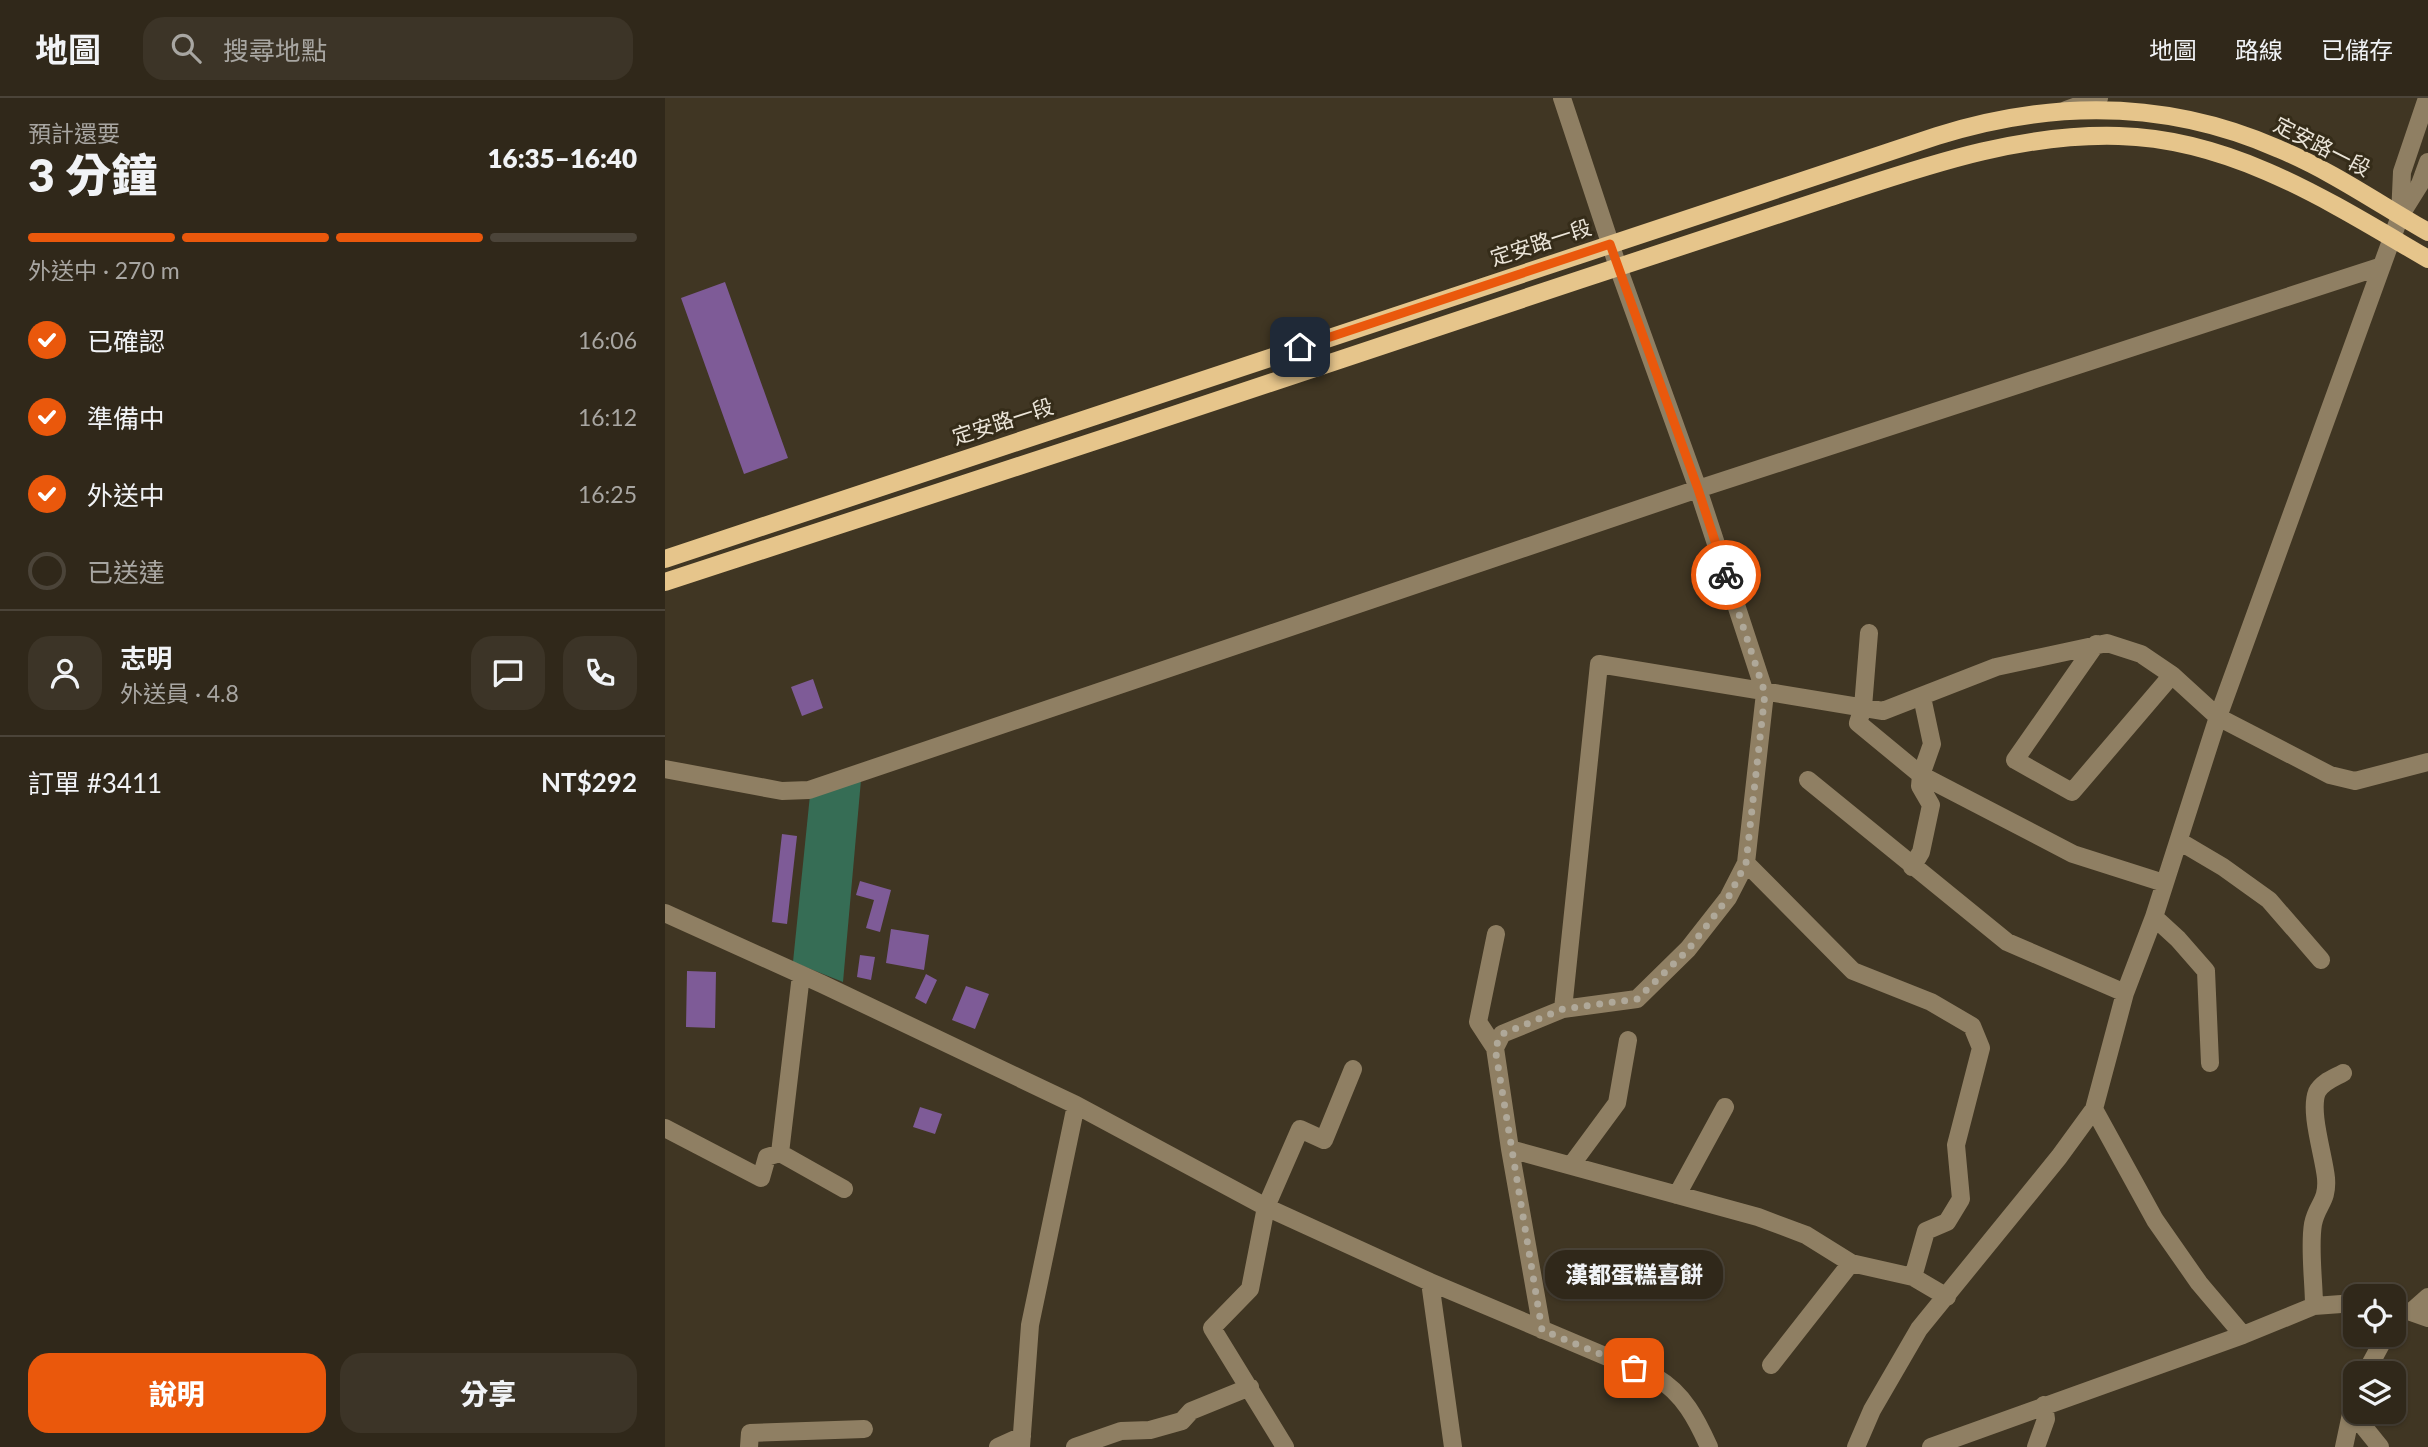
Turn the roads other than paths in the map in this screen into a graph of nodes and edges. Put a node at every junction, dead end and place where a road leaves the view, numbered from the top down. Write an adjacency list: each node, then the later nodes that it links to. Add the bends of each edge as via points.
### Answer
1 (1562, 98): 9 (street)
2 (2099, 98): 4 (street)
3 (2427, 98): 6 (street, via 2402,172)
4 (2061, 111): 6 (main road, 定安路一段, via 2149,111 2252,138 2361,191); 9 (main road, 定安路一段, via 1968,126)
5 (2428, 162): 6 (street)
6 (2400, 216): 7 (main road, 定安路一段); 8 (street)
7 (2428, 232)
8 (2392, 238): 10 (main road); 11 (street); 12 (main road, via 2314,193 2245,163 2167,141 2072,137 1944,160)
9 (1610, 244): 12 (street); 14 (main road, 定安路一段)
10 (2428, 259)
11 (2382, 266): 13 (street); 22 (street)
12 (1618, 267): 13 (street); 15 (main road)
13 (1698, 489): 19 (street); 24 (street, via 809,790 782,791)
14 (665, 559)
15 (665, 582)
16 (1869, 633): 21 (street)
17 (2096, 644): 18 (street, via 2141,654); 18 (street, via 2015,760 2072,792); 20 (street, via 1996,667)
18 (2172, 675): 22 (street)
19 (1765, 693): 21 (street); 28 (street); 37 (street, via 1599,664)
20 (1922, 697): 21 (street, via 1883,711); 25 (street, via 1932,744)
21 (1863, 707): 25 (street, via 1858,723)
22 (2217, 717): 23 (street, via 2345,779 2355,781); 27 (street)
23 (2428, 762)
24 (665, 769)
25 (1921, 775): 29 (street, via 1920,786 1931,805 1921,852); 30 (street, via 2073,854)
26 (1808, 780): 29 (street)
27 (2179, 841): 30 (street); 34 (street, via 2269,900)
28 (1746, 863): 37 (street, via 1728,898 1688,950 1637,999); 54 (street, via 1853,971 1931,1002 1972,1026 1981,1048 1956,1145 1961,1199 1947,1222 1926,1231)
29 (1912, 867): 36 (street, via 2007,942)
30 (2164, 883): 32 (street)
31 (665, 913): 35 (street)
32 (2154, 917): 36 (street); 40 (street, via 2206,971)
33 (1496, 934): 39 (street, via 1478,1021)
34 (2321, 960)
35 (801, 975): 43 (street); 48 (street)
36 (2125, 993): 45 (street)
37 (1563, 1009): 39 (street, via 1502,1034)
38 (1628, 1040): 49 (street, via 1617,1103)
39 (1495, 1048): 47 (street)
40 (2210, 1063)
41 (1353, 1069): 52 (street, via 1324,1140 1300,1129)
42 (2343, 1073): 59 (street, via 2318,1091 2315,1106 2326,1197 2313,1226)
43 (1076, 1105): 52 (street); 69 (street, via 1030,1325)
44 (1725, 1107): 51 (street)
45 (2094, 1109): 56 (street); 62 (street, via 2155,1220)
46 (665, 1128): 48 (street, via 761,1178 768,1157)
47 (1510, 1149): 49 (street); 61 (street)
48 (780, 1153): 50 (street)
49 (1572, 1164): 51 (street)
50 (844, 1189)
51 (1677, 1195): 53 (street, via 1806,1234)
52 (1266, 1206): 55 (street); 64 (street, via 1250,1289 1212,1328)
53 (1851, 1263): 54 (street); 63 (street)
54 (1913, 1277): 56 (street)
55 (1430, 1282): 61 (street); 74 (street)
56 (1947, 1297): 76 (street, via 1919,1329)
57 (2428, 1297): 60 (street)
58 (2343, 1304): 59 (street)
59 (2314, 1306): 62 (street)
60 (2406, 1313)
61 (1542, 1330): 75 (street, via 1671,1386 1690,1409)
62 (2243, 1335): 65 (street)
63 (1771, 1365)
64 (1249, 1387): 72 (street, via 1191,1411 1182,1421 1150,1430 1121,1431); 73 (street)
65 (2044, 1405): 77 (street); 78 (street, via 2046,1419)
66 (2349, 1424): 79 (street)
67 (2366, 1424): 80 (street)
68 (864, 1429): 70 (street, via 750,1433)
69 (1022, 1442): 71 (street)
70 (749, 1447)
71 (998, 1447)
72 (1075, 1447)
73 (1285, 1447)
74 (1453, 1447)
75 (1709, 1447)
76 (1856, 1447)
77 (1931, 1447)
78 (2036, 1447)
79 (2344, 1447)
80 (2380, 1447)

